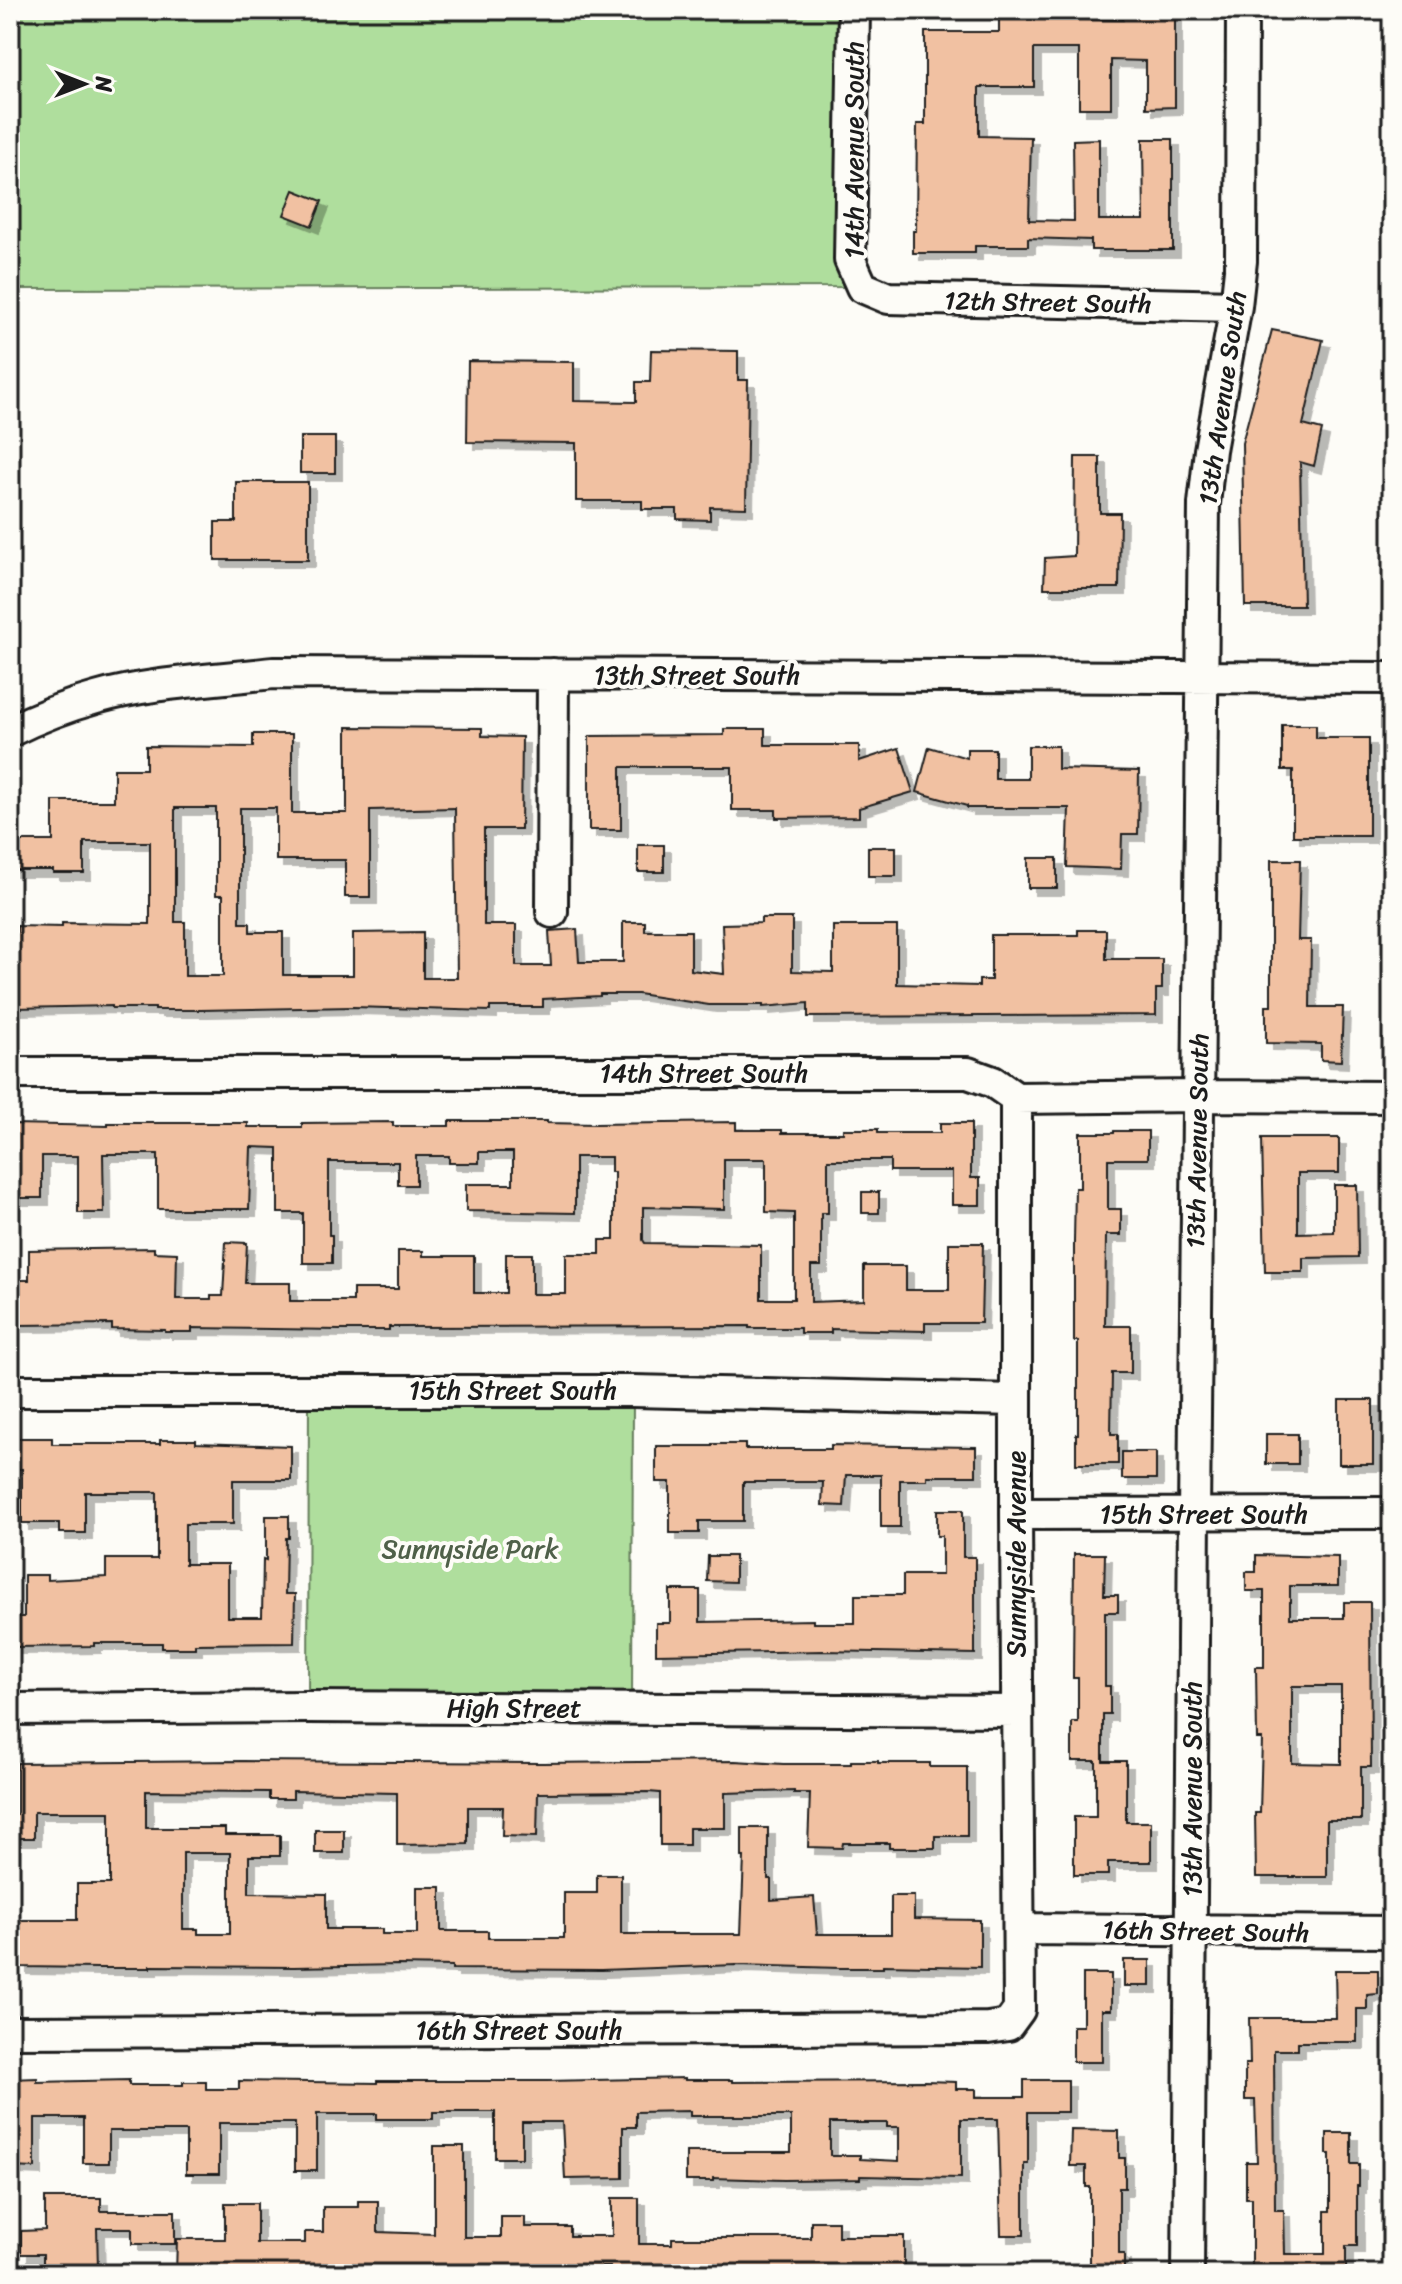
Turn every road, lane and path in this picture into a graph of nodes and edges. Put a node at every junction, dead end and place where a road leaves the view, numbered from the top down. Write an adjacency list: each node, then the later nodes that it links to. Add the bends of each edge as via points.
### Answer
1 (854, 10): 3 (street, 14th Avenue South, via 850,260)
2 (1242, 10): 4 (street, 13th Avenue South, via 1241,261)
3 (862, 287): 4 (street, 12th Street South, via 888,298)
4 (1236, 306): 6 (street, 13th Avenue South, via 1204,504)
5 (553, 674): 6 (street, 13th Street South); 8 (street, 13th Street South, via 273,673 98,698); 9 (street)
6 (1203, 677): 7 (street, 13th Street South); 11 (street, 13th Avenue South)
7 (1392, 678)
8 (10, 731)
9 (552, 912)
10 (10, 1073): 13 (street, 14th Street South, via 968,1073)
11 (1198, 1096): 12 (street); 13 (street); 18 (street, 13th Avenue South)
12 (1392, 1097)
13 (1016, 1098): 15 (street, Sunnyside Avenue)
14 (10, 1391): 15 (street, 15th Street South, via 633,1391)
15 (1015, 1400): 17 (street, Sunnyside Avenue)
16 (1392, 1513): 18 (street, 15th Street South)
17 (1016, 1514): 18 (street, 15th Street South); 20 (street, Sunnyside Avenue)
18 (1194, 1515): 22 (street, 13th Avenue South)
19 (10, 1709): 20 (street, High Street)
20 (1017, 1711): 21 (street, Sunnyside Avenue)
21 (1019, 1929): 22 (street, 16th Street South); 24 (street, Sunnyside Avenue)
22 (1191, 1931): 23 (street, 16th Street South); 26 (street, 13th Avenue South)
23 (1392, 1932)
24 (1019, 2010): 25 (street, 16th Street South, via 1008,2025 988,2028)
25 (10, 2032)
26 (1188, 2274)

